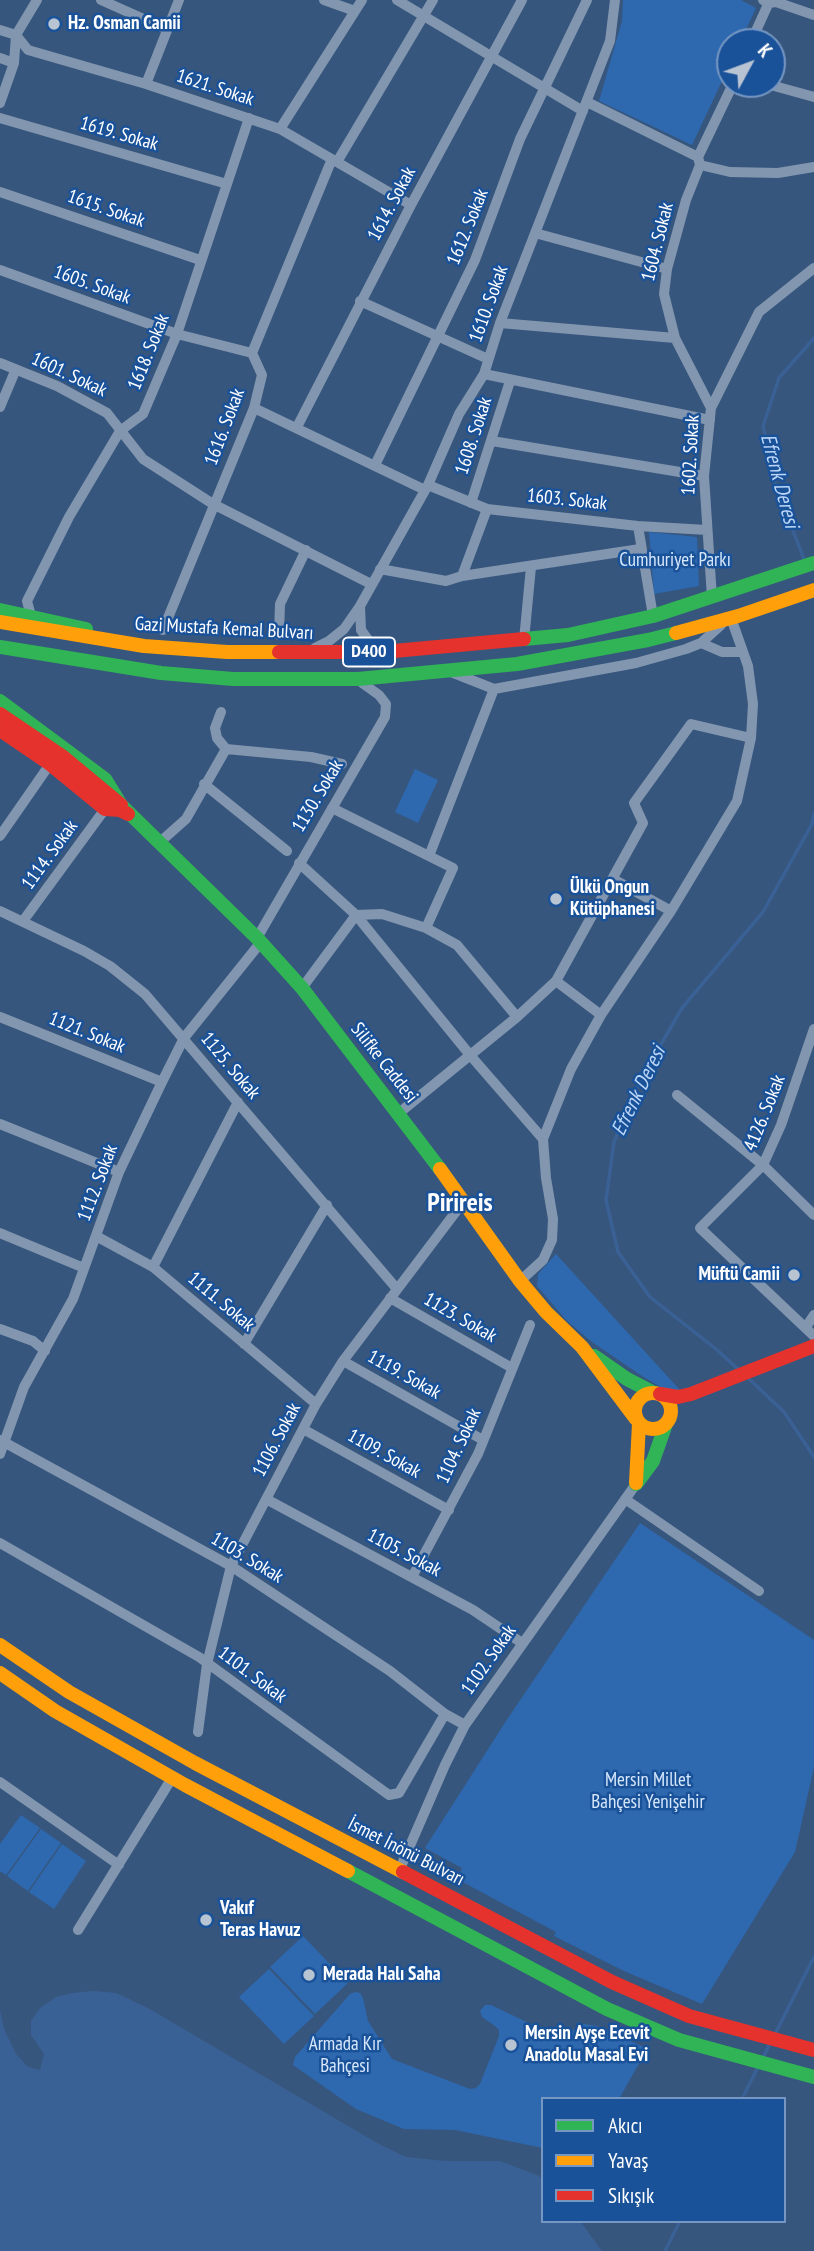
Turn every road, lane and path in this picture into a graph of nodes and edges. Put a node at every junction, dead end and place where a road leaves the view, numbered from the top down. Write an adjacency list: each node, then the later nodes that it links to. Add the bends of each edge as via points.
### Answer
1 (37, 0): 18 (street)
2 (101, 0): 16 (street)
3 (179, 0): 16 (street)
4 (324, 0): 12 (street)
5 (362, 0): 12 (street)
6 (397, 0): 13 (street)
7 (433, 0): 13 (street)
8 (522, 0): 19 (street, 1614. Sokak)
9 (587, 0): 23 (street, 1612. Sokak)
10 (615, 0): 28 (street, 1610. Sokak, via 610,41)
11 (767, 1): 14 (street); 15 (street)
12 (355, 11): 31 (street)
13 (423, 15): 19 (street); 32 (street)
14 (814, 15)
15 (756, 28)
16 (166, 29): 22 (street)
17 (0, 30): 18 (street, 1621. Sokak)
18 (16, 35): 21 (street); 22 (street, 1621. Sokak, via 28,50)
19 (491, 56): 23 (street); 37 (street, 1614. Sokak)
20 (0, 58): 21 (street)
21 (14, 63): 27 (street)
22 (146, 84): 30 (street, 1621. Sokak)
23 (545, 89): 28 (street); 46 (street, 1612. Sokak)
24 (786, 89): 25 (street)
25 (814, 97)
26 (727, 98): 33 (street, 1604. Sokak)
27 (0, 103)
28 (585, 106): 33 (street); 38 (street, 1610. Sokak)
29 (0, 118): 35 (street, 1619. Sokak)
30 (250, 118): 31 (street, 1621. Sokak); 35 (street, 1618. Sokak)
31 (280, 129): 32 (street, 1621. Sokak)
32 (335, 161): 37 (street, 1621. Sokak); 48 (street)
33 (699, 161): 34 (street, via 730,172 778,173); 41 (street, 1604. Sokak)
34 (814, 167)
35 (228, 184): 39 (street, 1618. Sokak)
36 (0, 192): 39 (street, 1615. Sokak)
37 (411, 205): 43 (street, 1614. Sokak)
38 (535, 233): 41 (street); 44 (street, 1610. Sokak)
39 (200, 260): 45 (street, 1618. Sokak)
40 (814, 268): 56 (street, 1602. Sokak, via 759,312)
41 (667, 269): 47 (street, 1604. Sokak, via 664,294)
42 (0, 270): 45 (street, 1605. Sokak)
43 (360, 301): 46 (street); 58 (street, 1614. Sokak)
44 (500, 323): 47 (street); 49 (street, 1610. Sokak)
45 (177, 334): 48 (street, 1605. Sokak); 59 (street, 1618. Sokak, via 143,414)
46 (438, 337): 49 (street); 61 (street, 1612. Sokak)
47 (675, 338): 56 (street, 1604. Sokak)
48 (252, 354): 55 (street, 1616. Sokak, via 262,375)
49 (488, 359): 52 (street, 1610. Sokak)
50 (0, 363): 51 (street, 1601. Sokak)
51 (16, 369): 54 (street); 59 (street, 1601. Sokak, via 107,412)
52 (484, 374): 53 (street); 63 (street, 1610. Sokak, via 459,414)
53 (510, 381): 57 (street); 60 (street, 1608. Sokak)
54 (0, 407)
55 (254, 408): 58 (street, 1603. Sokak); 65 (street, 1616. Sokak)
56 (711, 408): 57 (street, 1602. Sokak)
57 (710, 420): 62 (street, 1602. Sokak)
58 (297, 427): 61 (street, 1603. Sokak)
59 (120, 431): 65 (street, 1601. Sokak, via 143,459); 80 (street, 1618. Sokak, via 27,601)
60 (492, 441): 62 (street); 64 (street, 1608. Sokak)
61 (375, 465): 63 (street, 1603. Sokak)
62 (704, 476): 68 (street, 1602. Sokak)
63 (426, 488): 64 (street, 1603. Sokak); 73 (street, 1610. Sokak)
64 (471, 503): 66 (street, 1603. Sokak)
65 (213, 504): 69 (street, 1601. Sokak); 84 (street, 1616. Sokak)
66 (488, 509): 67 (street, 1603. Sokak); 74 (street)
67 (638, 526): 68 (street, 1603. Sokak); 70 (street)
68 (707, 530): 77 (street, 1602. Sokak)
69 (306, 550): 75 (street, 1601. Sokak); 85 (street, via 280,604)
70 (640, 550): 72 (street); 81 (street)
71 (814, 563): 77 (main road, Gazi Mustafa Kemal Bulvarı / D400)
72 (531, 567): 74 (street); 86 (street)
73 (380, 569): 74 (street, via 446,581); 75 (street, 1610. Sokak)
74 (462, 576)
75 (371, 584): 78 (street, 1610. Sokak)
76 (814, 590): 82 (main road, D400)
77 (712, 598): 81 (main road, Gazi Mustafa Kemal Bulvarı / D400)
78 (360, 606): 90 (street, via 361,631); 92 (street, 1610. Sokak, via 344,629)
79 (0, 610): 80 (main road)
80 (31, 616): 88 (main road)
81 (653, 616): 86 (main road, Gazi Mustafa Kemal Bulvarı / D400)
82 (732, 618): 87 (street); 91 (street); 95 (main road, D400, via 576,654)
83 (0, 622): 88 (main road, Gazi Mustafa Kemal Bulvarı / D400)
84 (163, 630)
85 (279, 635)
86 (524, 640): 90 (main road, Gazi Mustafa Kemal Bulvarı / D400)
87 (701, 643): 91 (street, via 722,652); 97 (street, via 636,663)
88 (144, 646): 92 (main road, Gazi Mustafa Kemal Bulvarı / D400)
89 (0, 647): 94 (main road, D400)
90 (383, 652): 92 (main road, Gazi Mustafa Kemal Bulvarı / D400)
91 (743, 652): 102 (street, via 753,704)
92 (303, 653)
93 (0, 656): 94 (main road)
94 (77, 660): 96 (main road, D400, via 233,678)
95 (450, 672): 96 (main road, D400); 97 (street)
96 (358, 679): 108 (street, 1130. Sokak, via 386,704 385,717)
97 (494, 689): 114 (street)
98 (0, 701): 107 (main road, via 105,779)
99 (221, 712): 103 (street, via 215,727)
100 (0, 714): 107 (main road)
101 (0, 730): 104 (main road, Silifke Caddesi)
102 (751, 738): 116 (street, via 691,724 634,803 643,823); 118 (street, via 737,801)
103 (226, 749): 105 (street); 106 (street)
104 (50, 764): 109 (main road, Silifke Caddesi); 111 (street)
105 (342, 764)
106 (204, 784): 112 (street, via 186,819); 113 (street)
107 (121, 804): 110 (main road, Silifke Caddesi)
108 (332, 808): 114 (street); 115 (street, 1130. Sokak)
109 (105, 809): 110 (main road, Silifke Caddesi); 120 (street, 1114. Sokak)
110 (136, 818): 112 (main road, Silifke Caddesi)
111 (0, 836)
112 (160, 842): 122 (main road, Silifke Caddesi)
113 (287, 850)
114 (429, 856): 121 (street, via 453,868)
115 (299, 863): 119 (street); 122 (street, 1130. Sokak)
116 (613, 879): 118 (street); 123 (street)
117 (0, 911): 120 (street, 1125. Sokak)
118 (671, 911): 125 (street)
119 (356, 915): 121 (street, via 382,914); 124 (street); 130 (street)
120 (23, 921): 129 (street, 1125. Sokak, via 110,966 145,994)
121 (426, 928): 127 (street, via 457,945)
122 (259, 940): 124 (main road, Silifke Caddesi); 129 (street, 1112. Sokak)
123 (556, 981): 125 (street); 127 (street)
124 (302, 988): 134 (main road, Silifke Caddesi)
125 (601, 1015): 136 (street, via 571,1069)
126 (0, 1017): 131 (street, 1121. Sokak)
127 (517, 1017): 130 (street)
128 (814, 1029): 137 (street, 4126. Sokak)
129 (184, 1038): 131 (street, 1112. Sokak); 133 (street, 1125. Sokak)
130 (470, 1055): 134 (street); 136 (street)
131 (162, 1082): 138 (street, 1112. Sokak)
132 (677, 1094): 137 (street)
133 (237, 1102): 140 (street, 1125. Sokak); 144 (street)
134 (398, 1112): 139 (main road, Silifke Caddesi)
135 (0, 1124): 138 (street)
136 (543, 1139): 146 (street, via 552,1240 543,1260)
137 (763, 1165): 141 (street); 151 (street, 4126. Sokak, via 700,1228)
138 (119, 1172): 143 (street, 1112. Sokak)
139 (464, 1201): 146 (main road, Silifke Caddesi); 147 (street, 1106. Sokak)
140 (327, 1205): 147 (street, 1125. Sokak); 152 (street)
141 (814, 1215)
142 (0, 1233): 145 (street)
143 (96, 1236): 144 (street, 1111. Sokak); 145 (street, 1112. Sokak)
144 (153, 1267): 152 (street, 1111. Sokak)
145 (84, 1268): 154 (street, 1112. Sokak, via 74,1299)
146 (520, 1281): 153 (main road, Silifke Caddesi)
147 (394, 1293): 155 (street, 1106. Sokak); 156 (street, 1123. Sokak)
148 (814, 1315): 151 (street)
149 (530, 1325): 156 (street, 1104. Sokak)
150 (0, 1329): 154 (street, via 33,1341)
151 (811, 1339): 158 (main road)
152 (244, 1344): 159 (street, 1111. Sokak)
153 (582, 1348): 157 (main road); 161 (main road)
154 (45, 1351): 164 (street, 1112. Sokak, via 24,1387)
155 (343, 1361): 159 (street, 1106. Sokak); 163 (street, 1119. Sokak)
156 (512, 1368): 163 (street, 1104. Sokak)
157 (657, 1394): 158 (main road); 160 (main road, via 670,1405); 161 (main road, via 640,1398 635,1408)
158 (691, 1394): 160 (main road)
159 (317, 1404): 162 (street, 1106. Sokak)
160 (668, 1420): 161 (main road, via 661,1428 649,1429); 166 (main road, via 653,1461)
161 (638, 1421): 166 (main road)
162 (303, 1429): 167 (street, 1106. Sokak); 169 (street, 1109. Sokak)
163 (483, 1440): 169 (street, 1104. Sokak)
164 (3, 1441): 165 (street, 1112. Sokak); 171 (street, 1103. Sokak)
165 (0, 1454)
166 (636, 1485): 168 (street, 1102. Sokak)
167 (266, 1499): 171 (street, 1106. Sokak); 172 (street, 1105. Sokak)
168 (625, 1499): 173 (street); 174 (street, 1102. Sokak)
169 (449, 1510): 172 (street, 1104. Sokak)
170 (0, 1543): 176 (street, 1101. Sokak)
171 (231, 1566): 176 (street, 1106. Sokak); 178 (street, 1103. Sokak, via 390,1671)
172 (412, 1577): 174 (street, 1105. Sokak)
173 (759, 1591)
174 (522, 1643): 179 (street, 1102. Sokak)
175 (0, 1645): 184 (main road, İsmet İnönü Bulvarı, via 69,1692)
176 (207, 1664): 178 (street, 1101. Sokak, via 389,1795 399,1793); 180 (street, 1106. Sokak)
177 (0, 1673): 181 (main road, via 55,1711)
178 (445, 1714): 179 (street, 1103. Sokak)
179 (465, 1725): 184 (street, 1102. Sokak)
180 (198, 1732)
181 (172, 1778): 183 (street); 185 (main road)
182 (0, 1782): 183 (street)
183 (119, 1865): 186 (street)
184 (399, 1871): 185 (main road); 187 (main road, İsmet İnönü Bulvarı, via 689,2017)
185 (380, 1890): 188 (main road, via 607,2009 678,2040)
186 (79, 1930)
187 (814, 2050)
188 (814, 2077)

